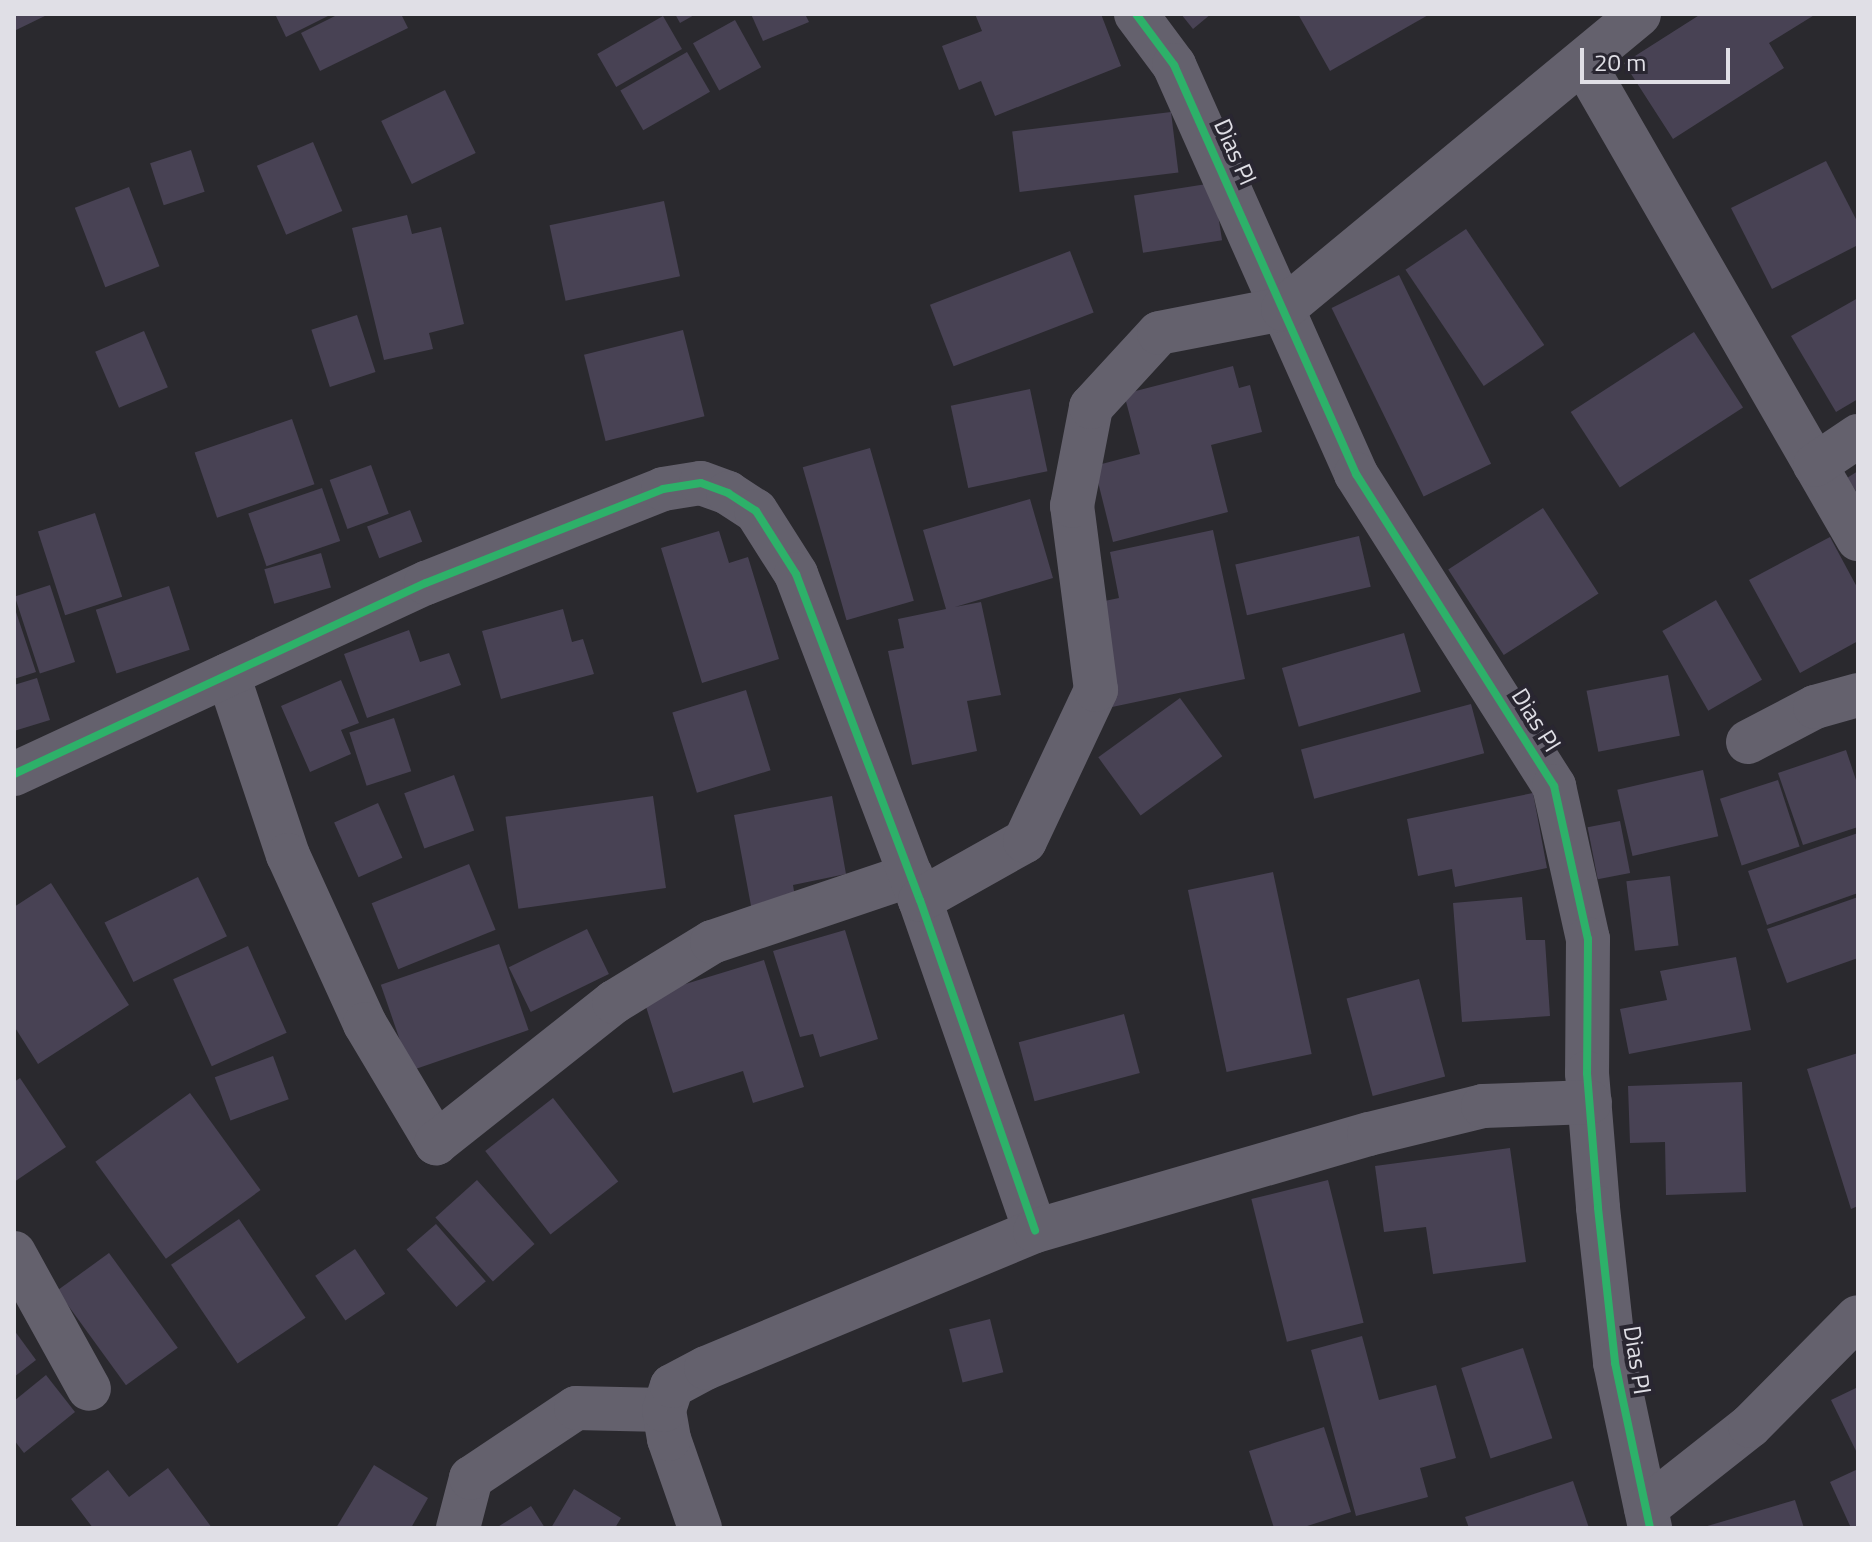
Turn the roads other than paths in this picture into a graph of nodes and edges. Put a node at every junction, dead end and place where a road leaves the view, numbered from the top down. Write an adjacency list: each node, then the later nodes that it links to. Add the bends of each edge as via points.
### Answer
1 (1136, 14): 4 (street, Dias Pl, via 1174,65)
2 (1639, 14): 3 (street)
3 (1583, 62): 4 (street); 6 (street)
4 (1283, 309): 12 (street, via 1159,333 1091,407 1072,506 1096,690 1025,841); 13 (street, Dias Pl, via 1356,474 1554,786 1588,939)
5 (1858, 436): 6 (street)
6 (1815, 465): 7 (street)
7 (1858, 539)
8 (228, 675): 11 (street); 12 (street, via 426,583 663,489 701,483 756,511 796,574); 12 (street, via 288,855 365,1024 436,1143 614,1002 712,942)
9 (1858, 695): 10 (street, via 1815,707)
10 (1748, 742)
11 (14, 774)
12 (915, 888): 14 (street)
13 (1590, 1102): 14 (street, via 1483,1106); 19 (street, Dias Pl, via 1615,1363)
14 (1035, 1231): 18 (street, via 706,1368 672,1386)
15 (14, 1253): 17 (street)
16 (1858, 1317): 19 (street, via 1750,1426)
17 (89, 1389)
18 (664, 1410): 20 (street, via 576,1408 471,1478); 21 (street)
19 (1648, 1518)
20 (458, 1528)
21 (700, 1528)

